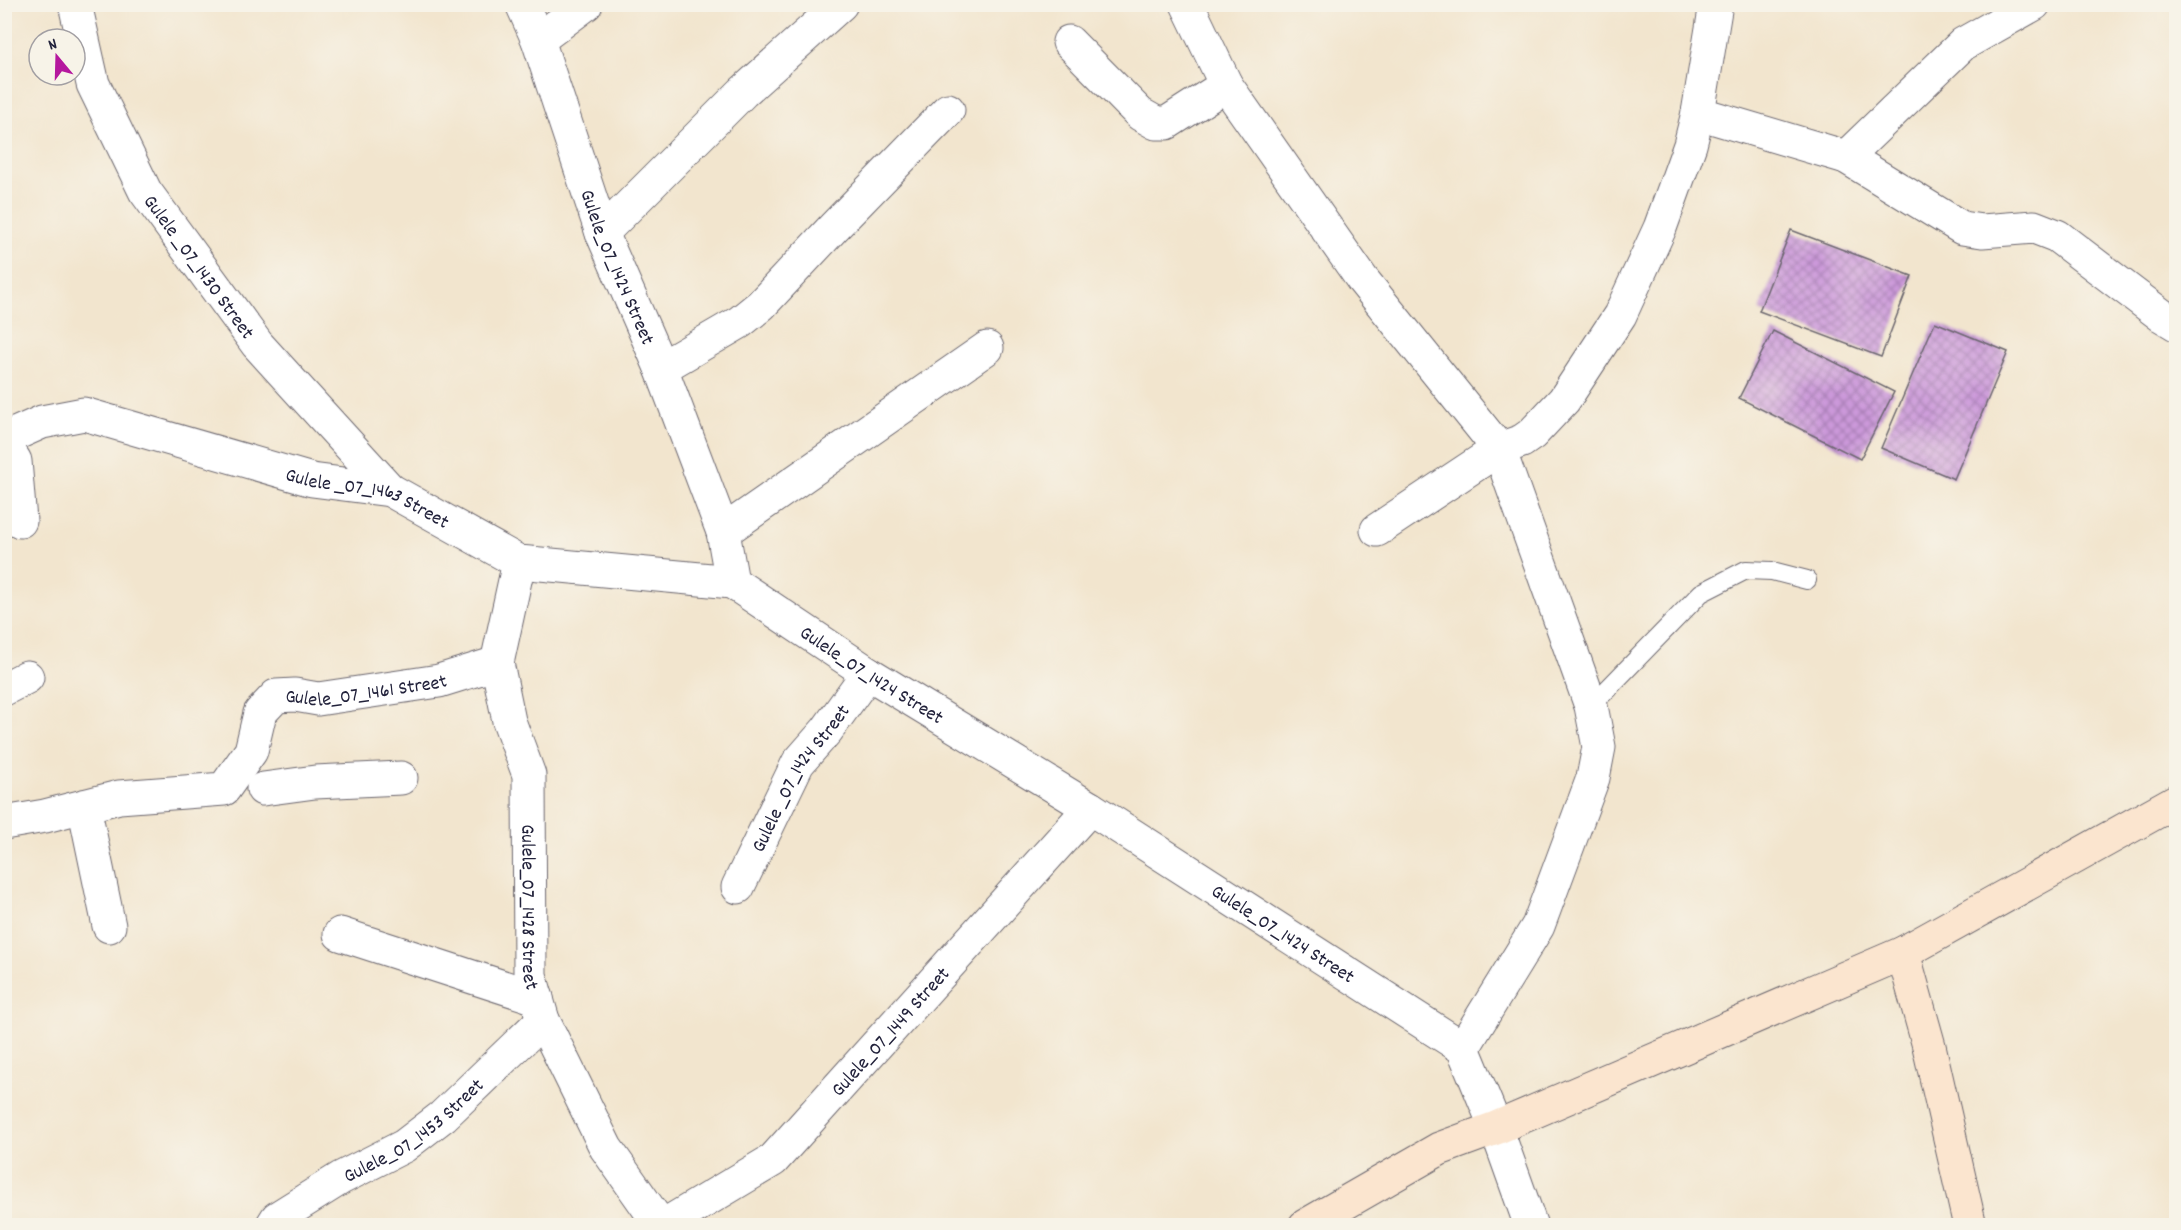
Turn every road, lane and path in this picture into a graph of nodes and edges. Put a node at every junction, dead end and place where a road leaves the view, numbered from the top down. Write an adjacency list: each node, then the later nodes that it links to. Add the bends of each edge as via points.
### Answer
1 (75, 4): 20 (street, Gulele _07_1430 Street, via 93,84 145,191 257,344)
2 (522, 4): 8 (street, Gulele_07_1424 Street)
3 (586, 4): 8 (street)
4 (841, 4): 14 (street, via 743,92)
5 (1187, 4): 10 (street)
6 (1716, 4): 12 (street)
7 (2034, 4): 13 (street, via 1963,44)
8 (538, 40): 14 (street, Gulele_07_1424 Street)
9 (1069, 42): 10 (street, via 1140,114 1156,123 1167,123)
10 (1226, 85): 19 (street, via 1362,279)
11 (948, 110): 17 (street, via 761,305 740,322)
12 (1698, 113): 13 (street); 19 (street, via 1660,228 1620,315 1564,400 1532,434)
13 (1846, 157): 15 (street, via 1962,228 1982,231 2034,227 2057,236)
14 (602, 233): 17 (street, Gulele_07_1424 Street)
15 (2176, 324)
16 (987, 348): 23 (street)
17 (661, 368): 23 (street, Gulele_07_1424 Street)
18 (4, 441): 20 (street, Gulele _07_1463 Street, via 42,422 84,414 312,480); 21 (street, via 15,461)
19 (1498, 449): 22 (street); 29 (street)
20 (390, 490): 24 (street, Gulele _07_1463 Street)
21 (21, 520)
22 (1377, 530)
23 (723, 532): 26 (street, Gulele_07_1424 Street)
24 (519, 562): 26 (street, Gulele _07_1463 Street); 27 (street, Gulele_07_1428 Street)
25 (1807, 580): 29 (lane, via 1772,571 1746,570 1701,593)
26 (732, 582): 28 (street, Gulele_07_1424 Street)
27 (497, 663): 30 (street, Gulele_07_1461 Street, via 439,681 318,699 276,696 260,713); 40 (street, Gulele_07_1428 Street, via 509,721 529,775 531,975)
28 (868, 673): 34 (street, Gulele_07_1424 Street); 36 (street, Gulele _07_1424 Street, via 798,763)
29 (1591, 706): 41 (street, via 1599,747 1593,778 1538,926)
30 (251, 751): 31 (street, via 266,800 315,782); 33 (street, Gulele_07_1461 Street, via 224,789 119,797)
31 (401, 777)
32 (2176, 801): 39 (main road)
33 (84, 806): 35 (street, Gulele_07_1461 Street); 37 (street)
34 (1090, 807): 41 (street, Gulele_07_1424 Street); 44 (street, Gulele_07_1449 Street, via 773,1160)
35 (4, 823)
36 (738, 887)
37 (110, 926)
38 (340, 934): 40 (street)
39 (1903, 953): 42 (main road); 47 (main road, via 1929,1046)
40 (540, 1009): 43 (street, Gulele_07_1453 Street, via 443,1116 404,1146 341,1178 277,1218); 44 (street, Gulele_07_1428 Street, via 606,1148)
41 (1463, 1048): 42 (street)
42 (1496, 1128): 45 (main road, via 1439,1149); 46 (street)
43 (272, 1226)
44 (662, 1226)
45 (1305, 1226)
46 (1531, 1226)
47 (1970, 1226)

